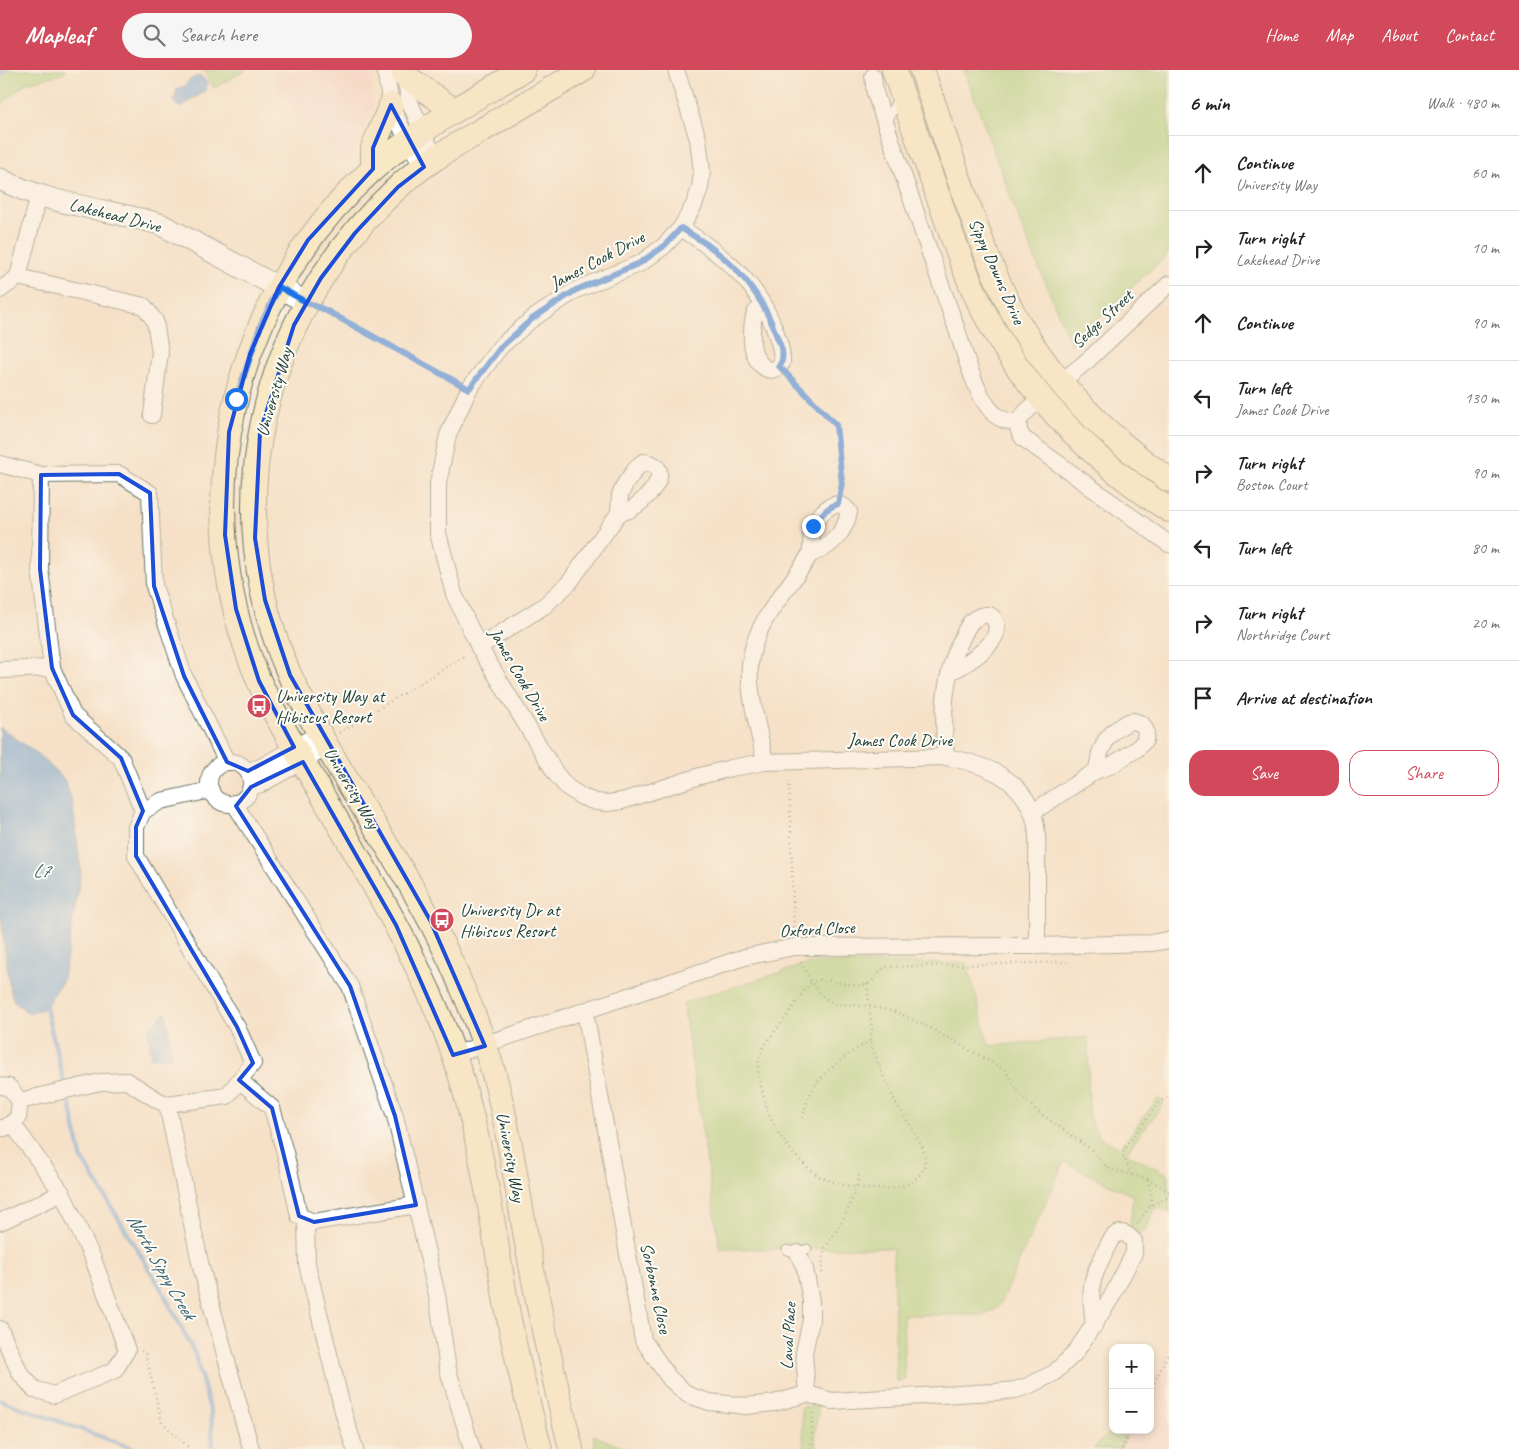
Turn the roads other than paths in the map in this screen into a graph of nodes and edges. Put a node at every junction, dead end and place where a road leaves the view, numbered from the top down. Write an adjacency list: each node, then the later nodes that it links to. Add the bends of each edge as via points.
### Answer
1 (523, 70): 8 (main road, University Way)
2 (583, 70): 11 (main road, University Way)
3 (676, 70): 15 (street, James Cook Drive, via 698,139 702,172 700,188)
4 (922, 70): 22 (main road, Sippy Downs Drive, via 990,263 1020,326)
5 (398, 72): 7 (street); 8 (main road); 10 (street, via 410,103)
6 (889, 79): 9 (lane); 9 (street, via 875,93); 23 (main road, Sippy Downs Drive, via 973,288 998,336)
7 (391, 106): 10 (street); 12 (main road, via 372,148)
8 (455, 110): 10 (main road, University Way)
9 (886, 125): 25 (street, via 977,387 995,415)
10 (415, 137): 11 (street); 12 (main road, University Way)
11 (429, 163): 20 (main road, University Way, via 398,187 355,233)
12 (373, 169): 18 (main road, University Way, via 308,240)
13 (0, 179): 14 (street, Lakehead Drive)
14 (39, 195): 16 (street); 18 (street, Lakehead Drive, via 160,224)
15 (681, 228): 21 (street, via 713,248 742,275); 33 (street, James Cook Drive, via 664,246 640,263 576,290 532,319 500,348 469,389 448,435 438,483 438,533 454,594)
16 (18, 277): 19 (street); 24 (street, via 144,306 155,321 160,352)
17 (1169, 284): 22 (street, Sedge Street)
18 (279, 287): 20 (street, Lakehead Drive); 38 (main road, University Way, via 261,324 236,399 226,464 225,535 236,609 246,646 259,681)
19 (0, 290)
20 (306, 302): 37 (main road, University Way, via 280,360 260,432 254,510 259,570 273,631 290,675)
21 (763, 304): 21 (street, via 782,350 782,363 769,370 758,362 753,349 755,313)
22 (1061, 382): 23 (main road); 28 (main road, Sippy Downs Drive, via 1113,437)
23 (1042, 398): 25 (street, via 1022,415); 29 (main road, Sippy Downs Drive, via 1102,461)
24 (152, 415)
25 (1018, 423): 31 (street, via 1019,433 1024,439)
26 (0, 464): 27 (street)
27 (40, 475): 34 (street, via 40,569); 40 (street, via 119,474 150,493 154,586 184,676)
28 (1169, 480)
29 (1169, 510)
30 (619, 513): 33 (street, via 556,596)
31 (1169, 544)
32 (810, 554): 32 (street, via 813,526 831,506 844,506 849,512 847,522 837,538 822,551); 41 (street, via 769,612 757,634 750,660 750,684)
33 (479, 647): 41 (street, James Cook Drive, via 556,774 582,797 602,802 622,801 700,776)
34 (52, 668): 35 (street); 46 (street, via 72,715 121,758)
35 (0, 670)
36 (950, 672): 39 (street, via 944,696)
37 (324, 740): 38 (street); 51 (main road, University Way, via 430,920 461,984)
38 (298, 755): 43 (street, via 261,784); 52 (main road, University Way, via 396,925)
39 (946, 757): 41 (street, James Cook Drive); 47 (street, James Cook Drive, via 974,762 1002,775 1023,796)
40 (228, 762): 43 (street, via 243,766); 44 (street, via 214,770 210,777)
41 (765, 762)
42 (1097, 770): 47 (street)
43 (249, 779): 45 (street, via 247,795)
44 (211, 790): 45 (street, via 220,801); 46 (street, via 162,802)
45 (234, 803): 59 (street, via 350,986 395,1116)
46 (143, 811): 53 (street, via 136,826 136,856 237,1028 252,1063)
47 (1033, 812): 49 (street, James Cook Drive, via 1037,834)
48 (1169, 940): 49 (street, Oxford Close)
49 (1037, 946): 50 (street, Oxford Close, via 794,947 745,957)
50 (585, 1011): 51 (street, Oxford Close); 65 (street, Sorbonne Close, via 643,1340 670,1379 688,1395 709,1402 746,1406)
51 (485, 1046): 52 (street, Oxford Close); 70 (main road, University Way, via 502,1109 538,1304)
52 (454, 1055): 69 (main road, University Way, via 481,1156 510,1326)
53 (239, 1080): 56 (street, via 227,1096); 60 (street, via 272,1108 299,1216)
54 (0, 1086): 55 (street, via 9,1087)
55 (20, 1101): 56 (street, via 100,1082 127,1081); 57 (street, via 18,1118)
56 (167, 1104): 66 (street, via 201,1267)
57 (6, 1125): 58 (street)
58 (62, 1193): 61 (street); 64 (street, via 93,1259 127,1350 115,1370 54,1395 34,1389 20,1373)
59 (416, 1205): 60 (street, via 314,1222); 68 (street, via 437,1295 448,1370)
60 (306, 1219): 67 (street, via 307,1264)
61 (0, 1222)
62 (797, 1251): 65 (street, Laval Place, via 812,1301 804,1353)
63 (1094, 1326): 63 (street, via 1091,1288 1094,1276 1110,1240 1120,1234 1129,1235 1134,1241 1134,1253); 65 (street, via 1065,1364 1041,1380 1015,1390 832,1401)
64 (0, 1329)
65 (807, 1394)
66 (251, 1449)
67 (355, 1449)
68 (472, 1449)
69 (540, 1449)
70 (571, 1449)

